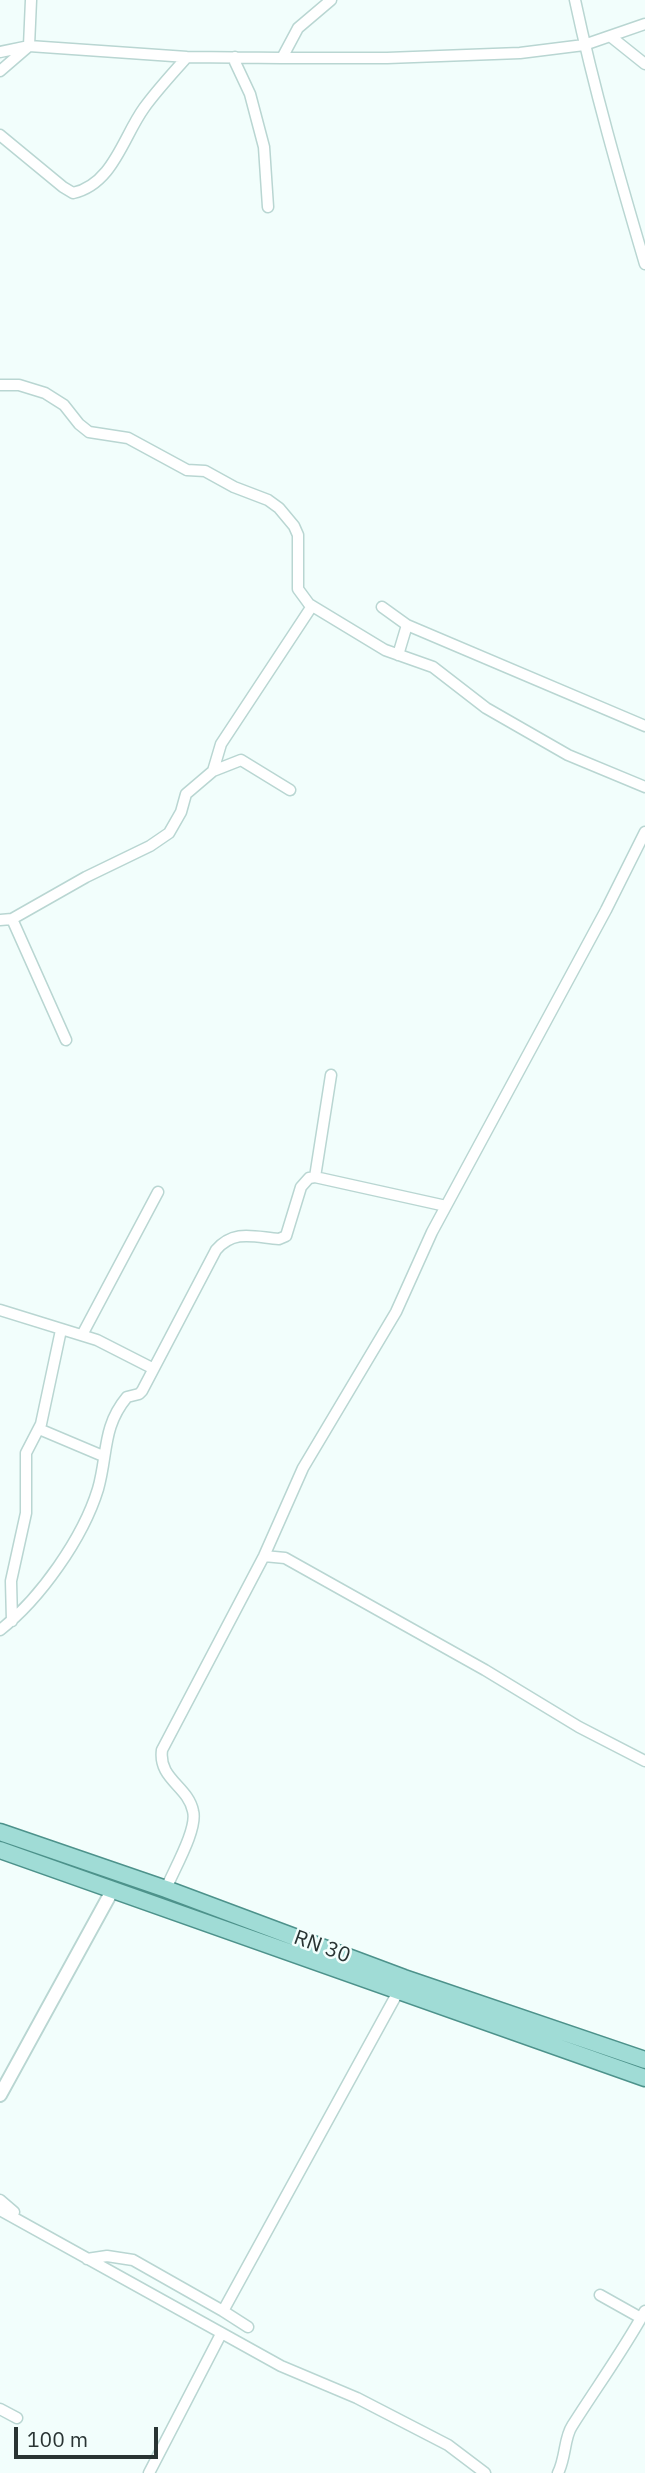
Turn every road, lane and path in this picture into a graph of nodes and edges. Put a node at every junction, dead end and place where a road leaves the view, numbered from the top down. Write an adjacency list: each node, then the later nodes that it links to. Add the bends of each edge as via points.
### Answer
1 (31, 0): 7 (street)
2 (331, 0): 11 (street, via 298,28)
3 (575, 0): 6 (street)
4 (645, 24): 5 (street)
5 (610, 36): 6 (street); 12 (street)
6 (584, 45): 11 (street, via 520,53); 16 (street)
7 (29, 46): 8 (street); 9 (street); 13 (street)
8 (0, 52)
9 (187, 57): 10 (street); 14 (street, via 145,107 108,170 83,191 73,193 63,187)
10 (235, 57): 11 (street); 15 (street, via 264,147)
11 (282, 58)
12 (645, 64)
13 (0, 71)
14 (0, 135)
15 (268, 207)
16 (645, 264)
17 (0, 385): 18 (street, via 45,393 64,405 89,432 128,438 187,470 205,471 268,500 298,535 298,589)
18 (312, 606): 21 (street); 23 (street, via 221,744)
19 (382, 607): 20 (street)
20 (407, 625): 21 (street); 22 (street)
21 (398, 655): 24 (street, via 433,667 486,708 568,755)
22 (645, 726)
23 (213, 771): 25 (street, via 241,760); 27 (street, via 186,794 169,833)
24 (645, 787)
25 (290, 790)
26 (645, 832): 33 (street)
27 (12, 919): 28 (street); 29 (street)
28 (0, 920)
29 (66, 1040)
30 (331, 1075): 31 (street)
31 (315, 1177): 33 (street); 37 (street, via 301,1187 286,1236 234,1236 216,1250)
32 (158, 1192): 36 (street)
33 (446, 1206): 40 (street, via 396,1312 303,1468)
34 (0, 1310): 35 (street)
35 (61, 1330): 36 (street); 38 (street)
36 (82, 1335): 37 (street)
37 (152, 1368): 39 (street, via 142,1391 127,1397 112,1420)
38 (39, 1429): 39 (street); 41 (street, via 25,1461 26,1513 10,1595)
39 (103, 1456): 41 (street, via 98,1486 81,1531)
40 (264, 1556): 43 (street, via 285,1558); 46 (street, via 162,1750 162,1766 194,1811 192,1828)
41 (12, 1621): 42 (street)
42 (0, 1630)
43 (645, 1761)
44 (0, 1832): 46 (main road, RN 30 / RN 30)
45 (0, 1850): 47 (main road, RN 30)
46 (166, 1889): 49 (main road, RN 30 / RN 30, via 404,1978)
47 (112, 1891): 48 (main road, RN 30); 51 (street)
48 (398, 1992): 50 (main road, RN 30); 57 (street)
49 (645, 2060)
50 (645, 2078)
51 (0, 2095)
52 (0, 2200): 54 (street)
53 (0, 2210): 54 (street)
54 (28, 2224): 55 (street)
55 (86, 2259): 57 (street, via 133,2260); 60 (street)
56 (600, 2295): 58 (street)
57 (223, 2311): 59 (street)
58 (643, 2314): 65 (street, via 570,2428)
59 (248, 2327)
60 (221, 2334): 63 (street); 64 (street, via 448,2445)
61 (0, 2409): 62 (street)
62 (17, 2418)
63 (149, 2473)
64 (485, 2473)
65 (558, 2473)

